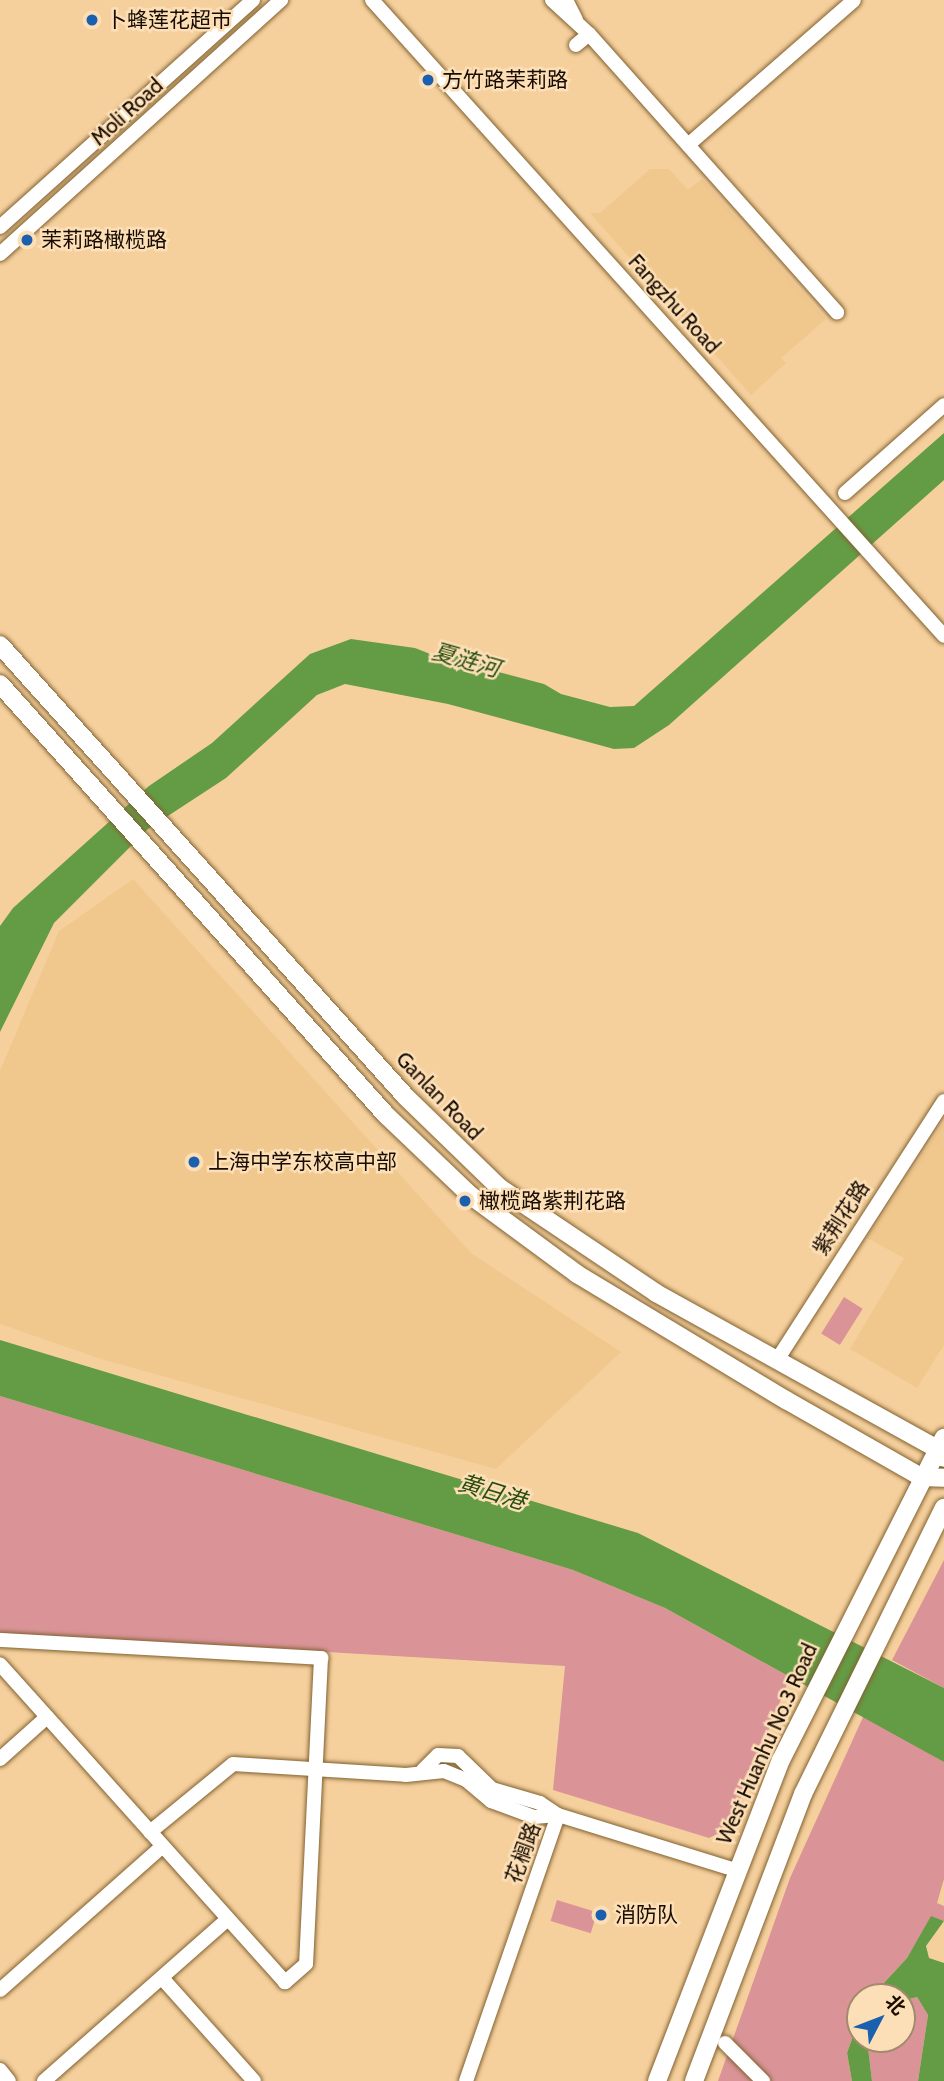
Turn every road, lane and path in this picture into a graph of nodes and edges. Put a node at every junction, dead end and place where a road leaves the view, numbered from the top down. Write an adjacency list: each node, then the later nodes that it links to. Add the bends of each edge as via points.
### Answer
1 (253, 0): 11 (street, Moli Road)
2 (281, 0): 12 (street, Moli Road)
3 (372, 0): 16 (street, Fangzhu Road)
4 (552, 0): 7 (street)
5 (566, 0): 7 (street)
6 (854, 0): 10 (street)
7 (576, 20): 8 (street)
8 (589, 34): 9 (street); 10 (street)
9 (576, 45)
10 (688, 145): 13 (street)
11 (0, 226)
12 (0, 254)
13 (837, 312)
14 (944, 405): 15 (street)
15 (845, 493)
16 (944, 636)
17 (0, 645): 20 (main road, Ganlan Road, via 406,1097 500,1188 593,1254)
18 (0, 684): 22 (main road, via 386,1115 470,1195 577,1274)
19 (944, 1101): 20 (street, 紫荆花路)
20 (777, 1360): 21 (main road, Ganlan Road)
21 (942, 1448): 22 (main road, West Huanhu No.3 Road)
22 (921, 1477): 23 (main road); 33 (main road, West Huanhu No.3 Road, via 812,1693)
23 (944, 1478)
24 (944, 1508): 45 (main road, via 842,1709 767,1881)
25 (0, 1640): 29 (street, via 321,1658)
26 (0, 1664): 27 (street)
27 (47, 1717): 28 (street); 31 (street)
28 (0, 1759)
29 (316, 1768): 30 (street, via 406,1775 423,1770 456,1773 491,1801 534,1817); 31 (street, via 225,1767); 34 (street, via 306,1964 285,1982)
30 (558, 1815): 33 (street, 花榈路); 43 (street, 花榈路)
31 (150, 1832): 32 (street)
32 (163, 1846): 34 (street); 36 (street)
33 (736, 1870): 44 (main road, West Huanhu No.3 Road)
34 (228, 1919): 35 (street)
35 (162, 1978): 39 (street); 42 (street)
36 (0, 1990)
37 (725, 2043): 46 (street)
38 (0, 2070): 40 (street)
39 (62, 2075): 41 (street)
40 (9, 2081)
41 (44, 2081)
42 (254, 2081)
43 (466, 2081)
44 (657, 2081)
45 (694, 2081)
46 (764, 2081)

